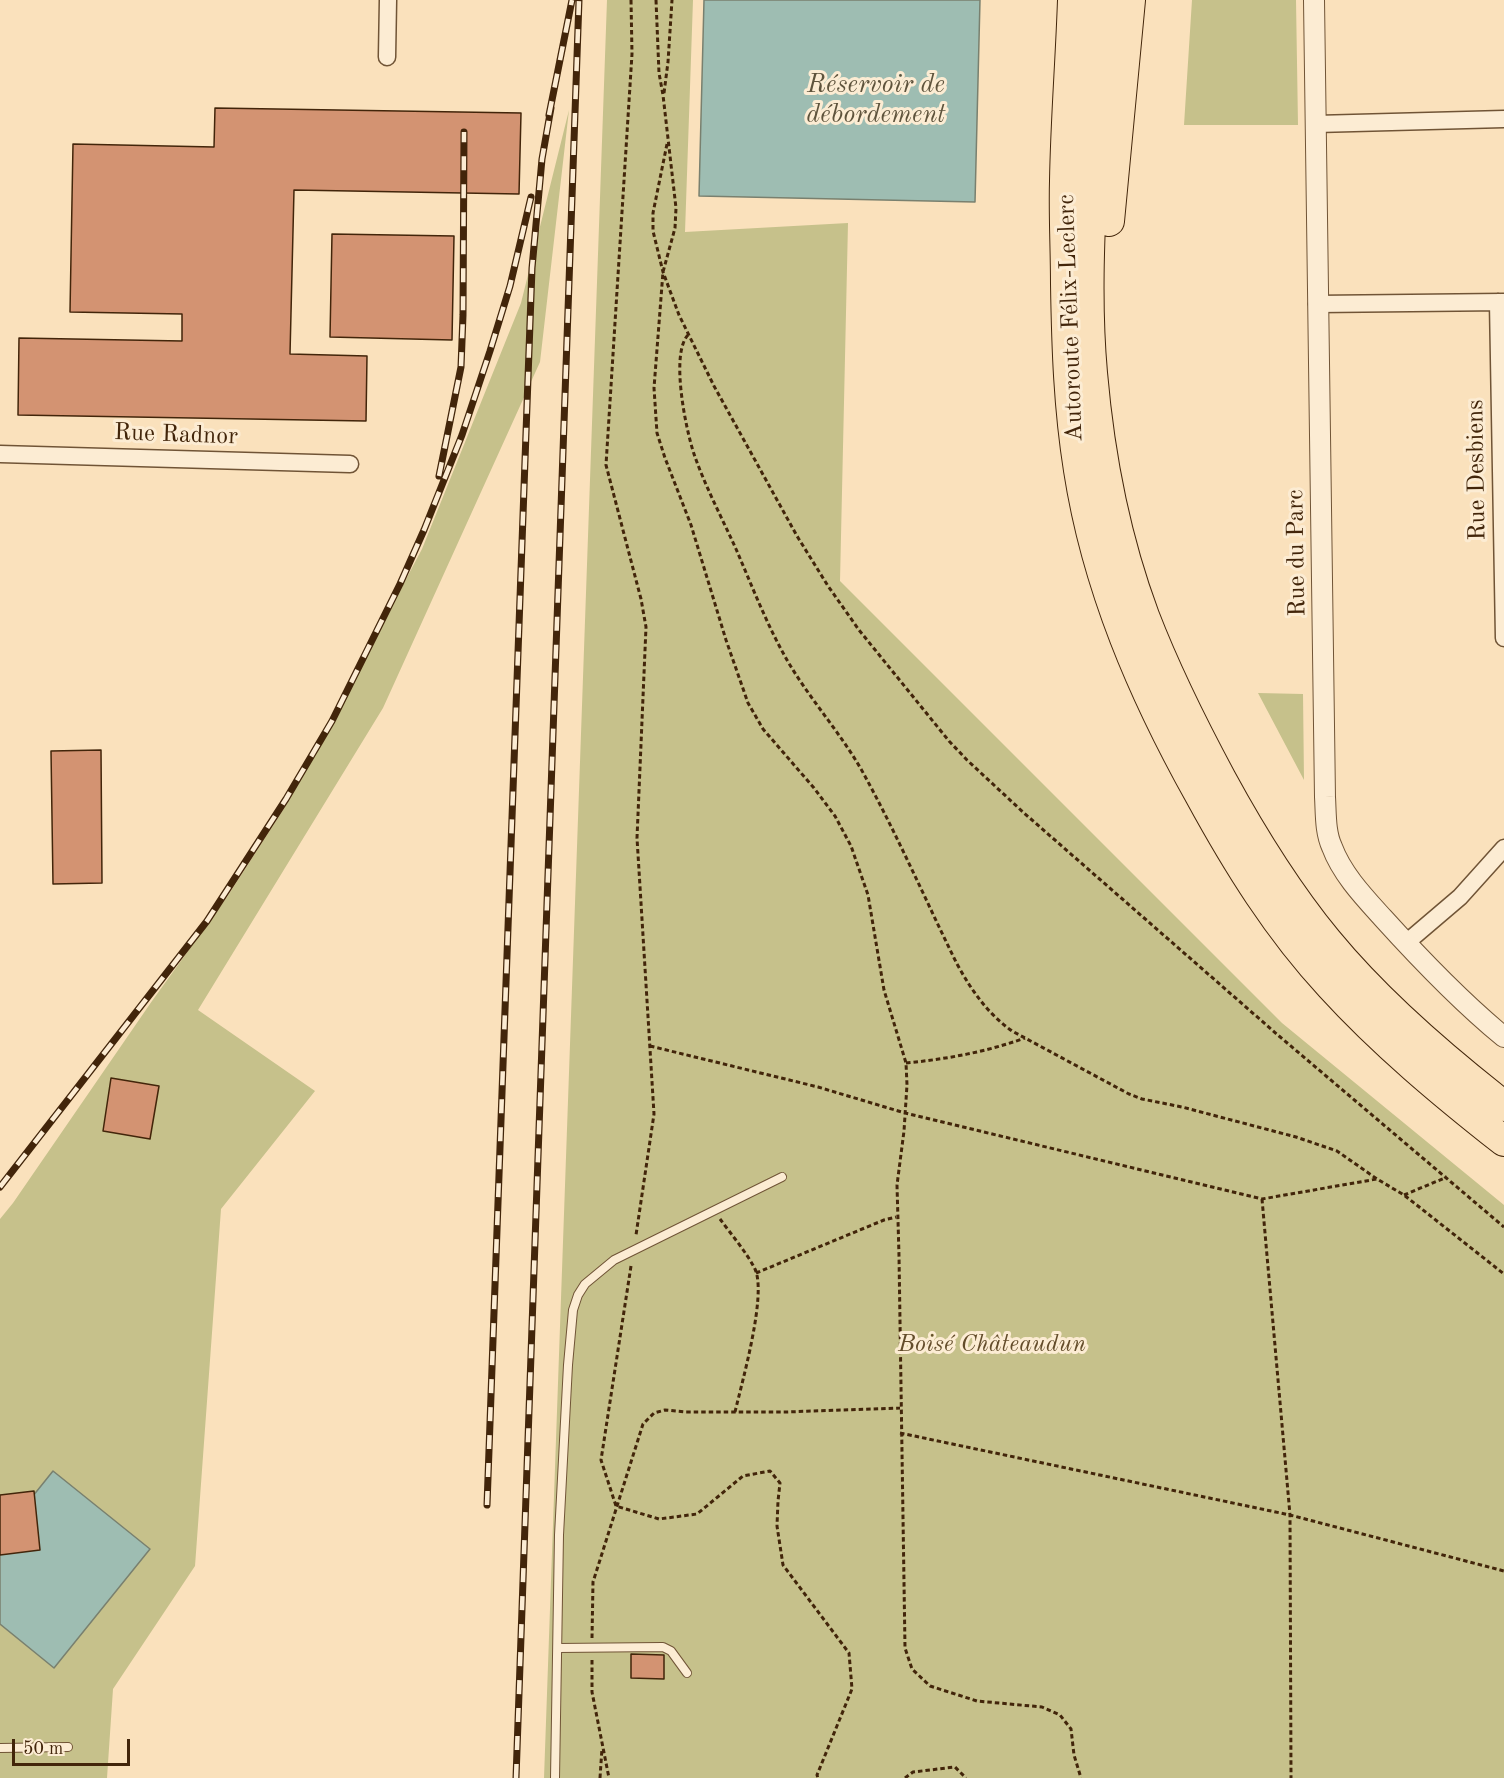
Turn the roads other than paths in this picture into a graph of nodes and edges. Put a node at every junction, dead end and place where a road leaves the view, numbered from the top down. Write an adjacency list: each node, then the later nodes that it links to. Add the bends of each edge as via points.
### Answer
1 (388, 0): 7 (street)
2 (1061, 0): 10 (highway)
3 (1073, 0): 10 (highway, Autoroute Félix-Leclerc)
4 (1101, 0): 13 (highway, Autoroute Félix-Leclerc, via 1089,269)
5 (1130, 0): 13 (highway)
6 (1314, 0): 9 (street, Rue du Parc)
7 (387, 57)
8 (1504, 119): 9 (street)
9 (1316, 124): 12 (street, Rue du Parc)
10 (1065, 182): 22 (highway, Autoroute Félix-Leclerc, via 1068,367 1079,474 1113,609 1153,706 1229,847 1302,953 1392,1047)
11 (1501, 302): 12 (street); 16 (street, Rue Desbiens)
12 (1317, 304): 19 (street, Rue du Parc, via 1328,831 1340,864)
13 (1093, 389): 21 (highway, Autoroute Félix-Leclerc, via 1114,511 1143,613 1180,699 1245,821 1303,909 1357,975 1417,1034)
14 (0, 454): 15 (street, Rue Radnor)
15 (351, 464)
16 (1504, 600): 17 (street, Rue Desbiens)
17 (1504, 638)
18 (1504, 848): 19 (street, via 1460,897)
19 (1406, 943): 20 (street, Rue du Parc)
20 (1504, 1037)
21 (1504, 1106)
22 (1504, 1141)
23 (782, 1177): 24 (lane, via 607,1265 578,1295 573,1310 561,1469)
24 (558, 1648): 25 (lane, via 663,1647 671,1651); 28 (lane)
25 (687, 1672)
26 (68, 1747): 27 (lane)
27 (0, 1748)
28 (555, 1778)

